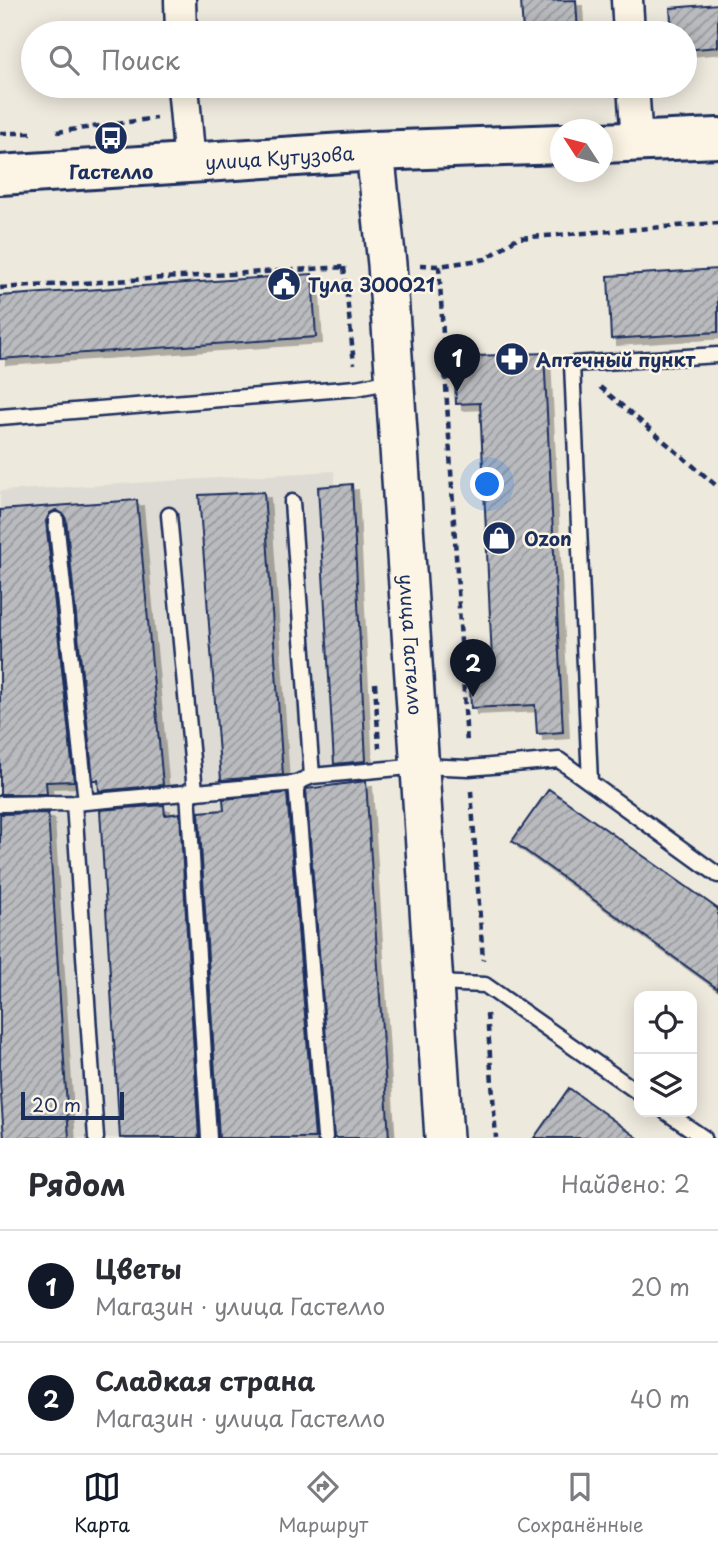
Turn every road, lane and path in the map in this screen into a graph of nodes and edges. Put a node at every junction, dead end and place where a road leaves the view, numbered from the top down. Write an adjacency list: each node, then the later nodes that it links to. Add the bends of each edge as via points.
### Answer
1 (180, 0): 3 (street)
2 (627, 0): 4 (street)
3 (181, 21)
4 (628, 21)
5 (630, 98): 9 (street)
6 (184, 100): 7 (path, via 45,133); 12 (street)
7 (0, 133)
8 (718, 138): 9 (main road)
9 (620, 142)
10 (550, 144): 11 (main road, улица Кутузова)
11 (375, 151): 12 (main road, улица Кутузова); 17 (street, улица Гастелло)
12 (190, 164): 13 (main road, улица Кутузова)
13 (0, 175)
14 (439, 266): 24 (path)
15 (718, 355): 16 (lane)
16 (572, 364): 19 (path); 26 (lane)
17 (394, 381): 18 (lane, via 356,388); 23 (street, улица Гастелло)
18 (0, 417)
19 (718, 487)
20 (292, 502): 25 (lane)
21 (169, 515): 28 (lane)
22 (56, 520): 29 (lane)
23 (420, 766): 24 (lane); 25 (lane); 32 (street, улица Гастелло)
24 (469, 768): 26 (lane, via 559,760); 33 (path)
25 (312, 776): 27 (lane)
26 (590, 782): 31 (lane)
27 (296, 783): 28 (lane); 36 (lane)
28 (192, 791): 29 (lane); 38 (lane)
29 (80, 802): 30 (lane); 37 (lane)
30 (0, 804)
31 (718, 875)
32 (434, 983): 33 (lane); 39 (street, улица Гастелло)
33 (485, 985): 34 (lane); 40 (path)
34 (634, 1089)
35 (673, 1117): 41 (lane)
36 (325, 1137)
37 (96, 1138)
38 (209, 1138)
39 (444, 1138)
40 (496, 1138)
41 (704, 1138)

